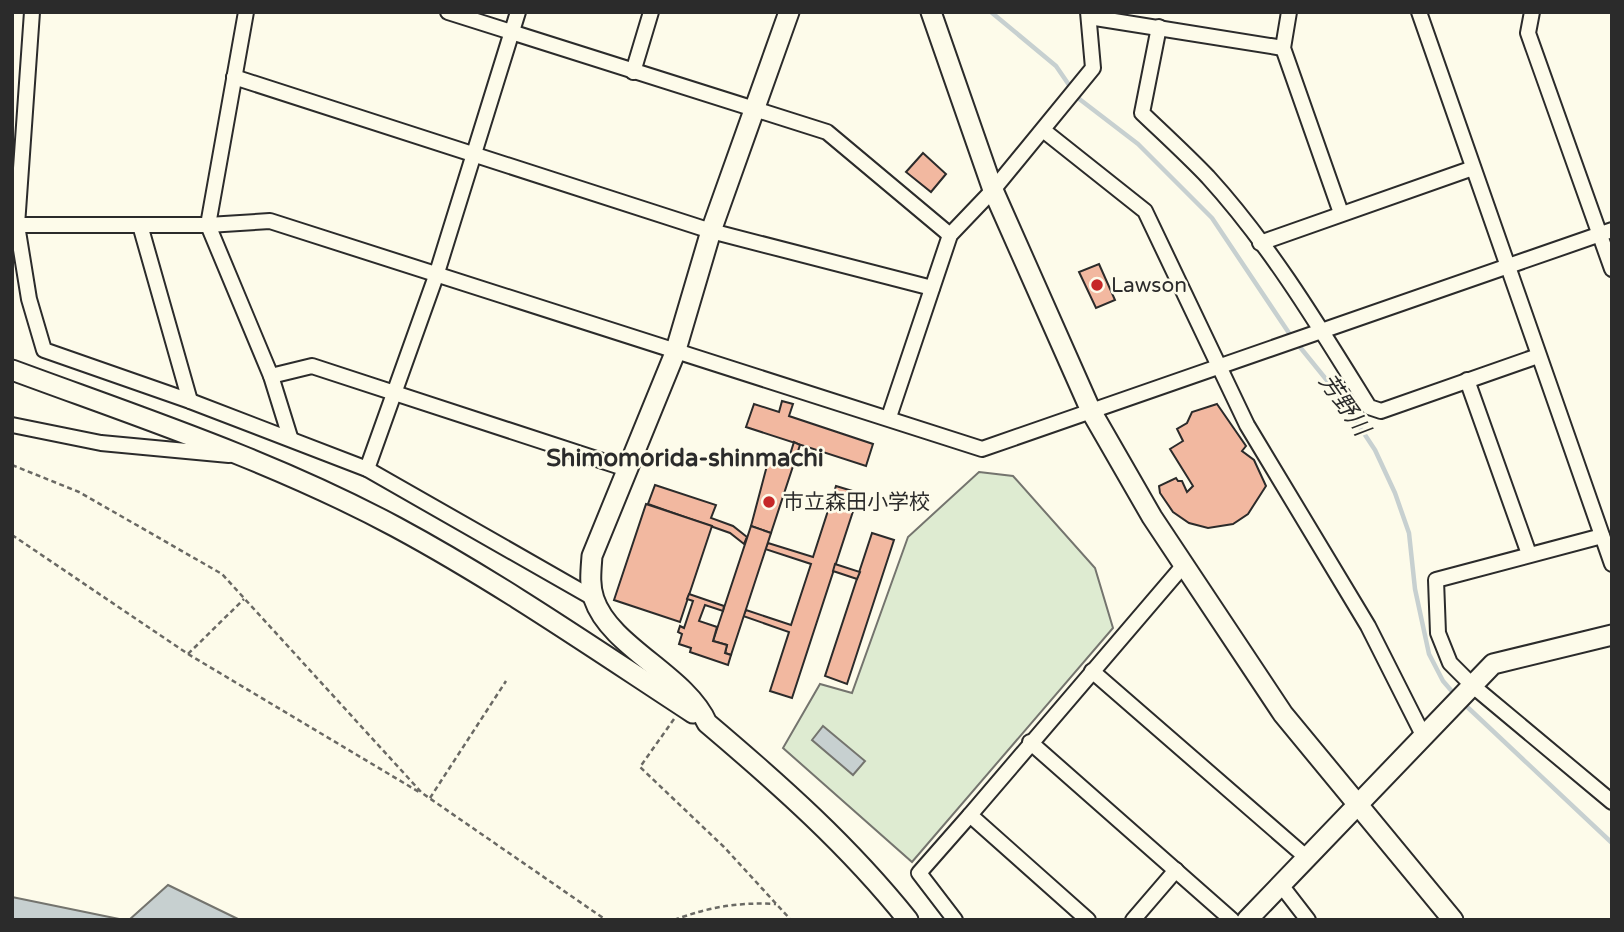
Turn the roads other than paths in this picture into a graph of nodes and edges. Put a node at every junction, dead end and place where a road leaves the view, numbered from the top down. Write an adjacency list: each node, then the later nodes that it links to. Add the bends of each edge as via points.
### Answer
1 (32, 12): 23 (street)
2 (246, 12): 16 (street)
3 (447, 12): 13 (street)
4 (518, 12): 13 (street)
5 (651, 12): 15 (street)
6 (789, 12): 17 (street)
7 (931, 12): 21 (street)
8 (1289, 12): 14 (street)
9 (1419, 12): 20 (street)
10 (1532, 12): 27 (street, via 1528,33)
11 (1088, 15): 12 (street); 18 (street, via 1093,68)
12 (1160, 27): 14 (street); 29 (street, via 1142,113 1209,178)
13 (513, 34): 15 (street); 19 (street)
14 (1283, 48): 22 (street)
15 (633, 72): 17 (street)
16 (234, 77): 19 (street); 25 (street)
17 (754, 109): 26 (street); 28 (street, via 827,132)
18 (1043, 130): 21 (street); 39 (street, via 1145,211)
19 (471, 155): 26 (street); 32 (street)
20 (1473, 167): 22 (street); 30 (street)
21 (993, 190): 28 (street); 45 (street)
22 (1340, 213): 29 (street)
23 (15, 225): 24 (street); 35 (street)
24 (140, 225): 25 (street); 44 (street)
25 (208, 225): 32 (street, via 270,221); 41 (street)
26 (711, 231): 33 (street); 37 (street)
27 (1605, 232): 30 (street); 31 (street)
28 (950, 235): 33 (street)
29 (1260, 243): 36 (street)
30 (1507, 265): 36 (street); 38 (street)
31 (1612, 269)
32 (436, 276): 37 (street); 43 (street)
33 (932, 288): 46 (street)
34 (12, 291): 35 (street)
35 (29, 299): 44 (street, via 44,351)
36 (1321, 331): 39 (street); 42 (street, via 1369,407 1381,411)
37 (675, 353): 46 (street); 51 (street)
38 (1538, 356): 42 (street); 52 (street)
39 (1218, 368): 45 (street); 61 (street, via 1247,425 1368,626)
40 (12, 370): 49 (street)
41 (271, 376): 43 (street, via 313,366); 48 (street)
42 (1467, 380): 53 (street)
43 (394, 393): 50 (street); 51 (street)
44 (190, 401): 48 (street)
45 (1091, 411): 46 (street, via 982,449); 55 (street)
46 (890, 417)
47 (12, 425): 49 (street, via 101,443)
48 (290, 437): 50 (street)
49 (251, 457): 60 (street, via 395,526)
50 (367, 469): 56 (street)
51 (627, 469): 56 (street, via 592,556)
52 (1602, 536): 53 (street); 54 (street)
53 (1529, 554): 59 (street, via 1436,580 1438,634 1450,663)
54 (1612, 564)
55 (1183, 566): 58 (street); 64 (street, via 1283,714)
56 (593, 597): 60 (street, via 599,612 620,634 700,706)
57 (1612, 635): 59 (street, via 1493,664)
58 (1092, 671): 62 (street); 66 (street)
59 (1470, 690): 61 (street); 63 (street)
60 (707, 723): 69 (street, via 831,833)
61 (1424, 737): 64 (street)
62 (1030, 742): 65 (street); 67 (street)
63 (1612, 802)
64 (1357, 806): 66 (street); 76 (street)
65 (970, 815): 70 (street, via 919,873); 71 (street)
66 (1306, 857): 68 (street)
67 (1176, 870): 72 (street); 73 (street)
68 (1281, 884): 74 (street); 75 (street)
69 (908, 920)
70 (955, 920)
71 (1088, 920)
72 (1132, 920)
73 (1232, 920)
74 (1247, 920)
75 (1308, 920)
76 (1453, 920)

